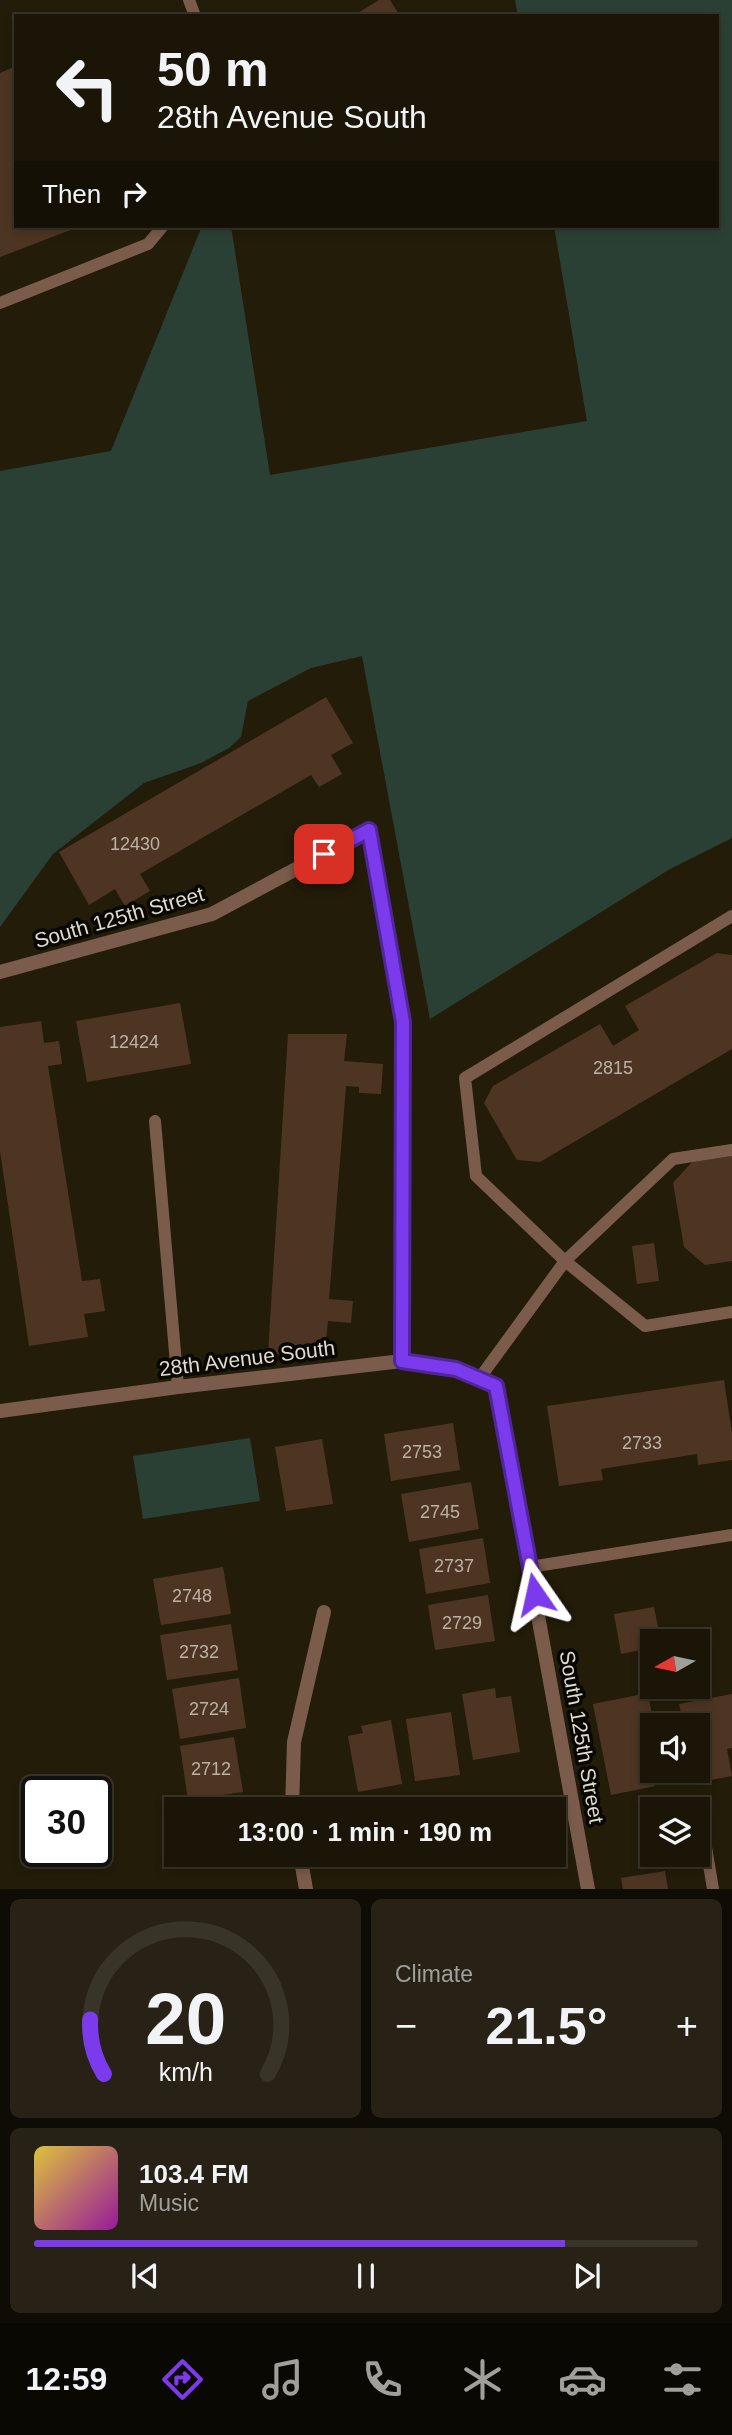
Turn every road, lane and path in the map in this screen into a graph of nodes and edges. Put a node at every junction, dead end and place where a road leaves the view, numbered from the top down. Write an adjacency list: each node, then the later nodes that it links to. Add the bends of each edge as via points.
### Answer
1 (161, 228): 2 (lane, via 148,244)
2 (0, 303)
3 (732, 916): 7 (lane, via 465,1078 476,1176)
4 (0, 972): 9 (street, South 125th Street, via 212,914 369,830 403,1022)
5 (155, 1121): 12 (lane)
6 (732, 1150): 7 (lane, via 673,1159)
7 (565, 1261): 8 (lane, via 645,1326); 10 (lane)
8 (732, 1312)
9 (402, 1361): 10 (street, 28th Avenue South, via 456,1369); 12 (street, 28th Avenue South)
10 (479, 1379): 11 (street, 28th Avenue South)
11 (496, 1386): 15 (street, South 125th Street)
12 (177, 1387): 13 (street, 28th Avenue South)
13 (0, 1412)
14 (732, 1535): 15 (lane)
15 (530, 1567): 21 (street, South 125th Street)
16 (324, 1612): 17 (street, via 294,1742)
17 (292, 1797)
18 (302, 1867): 20 (street)
19 (709, 1867): 22 (lane)
20 (306, 1889)
21 (588, 1889)
22 (713, 1889)

